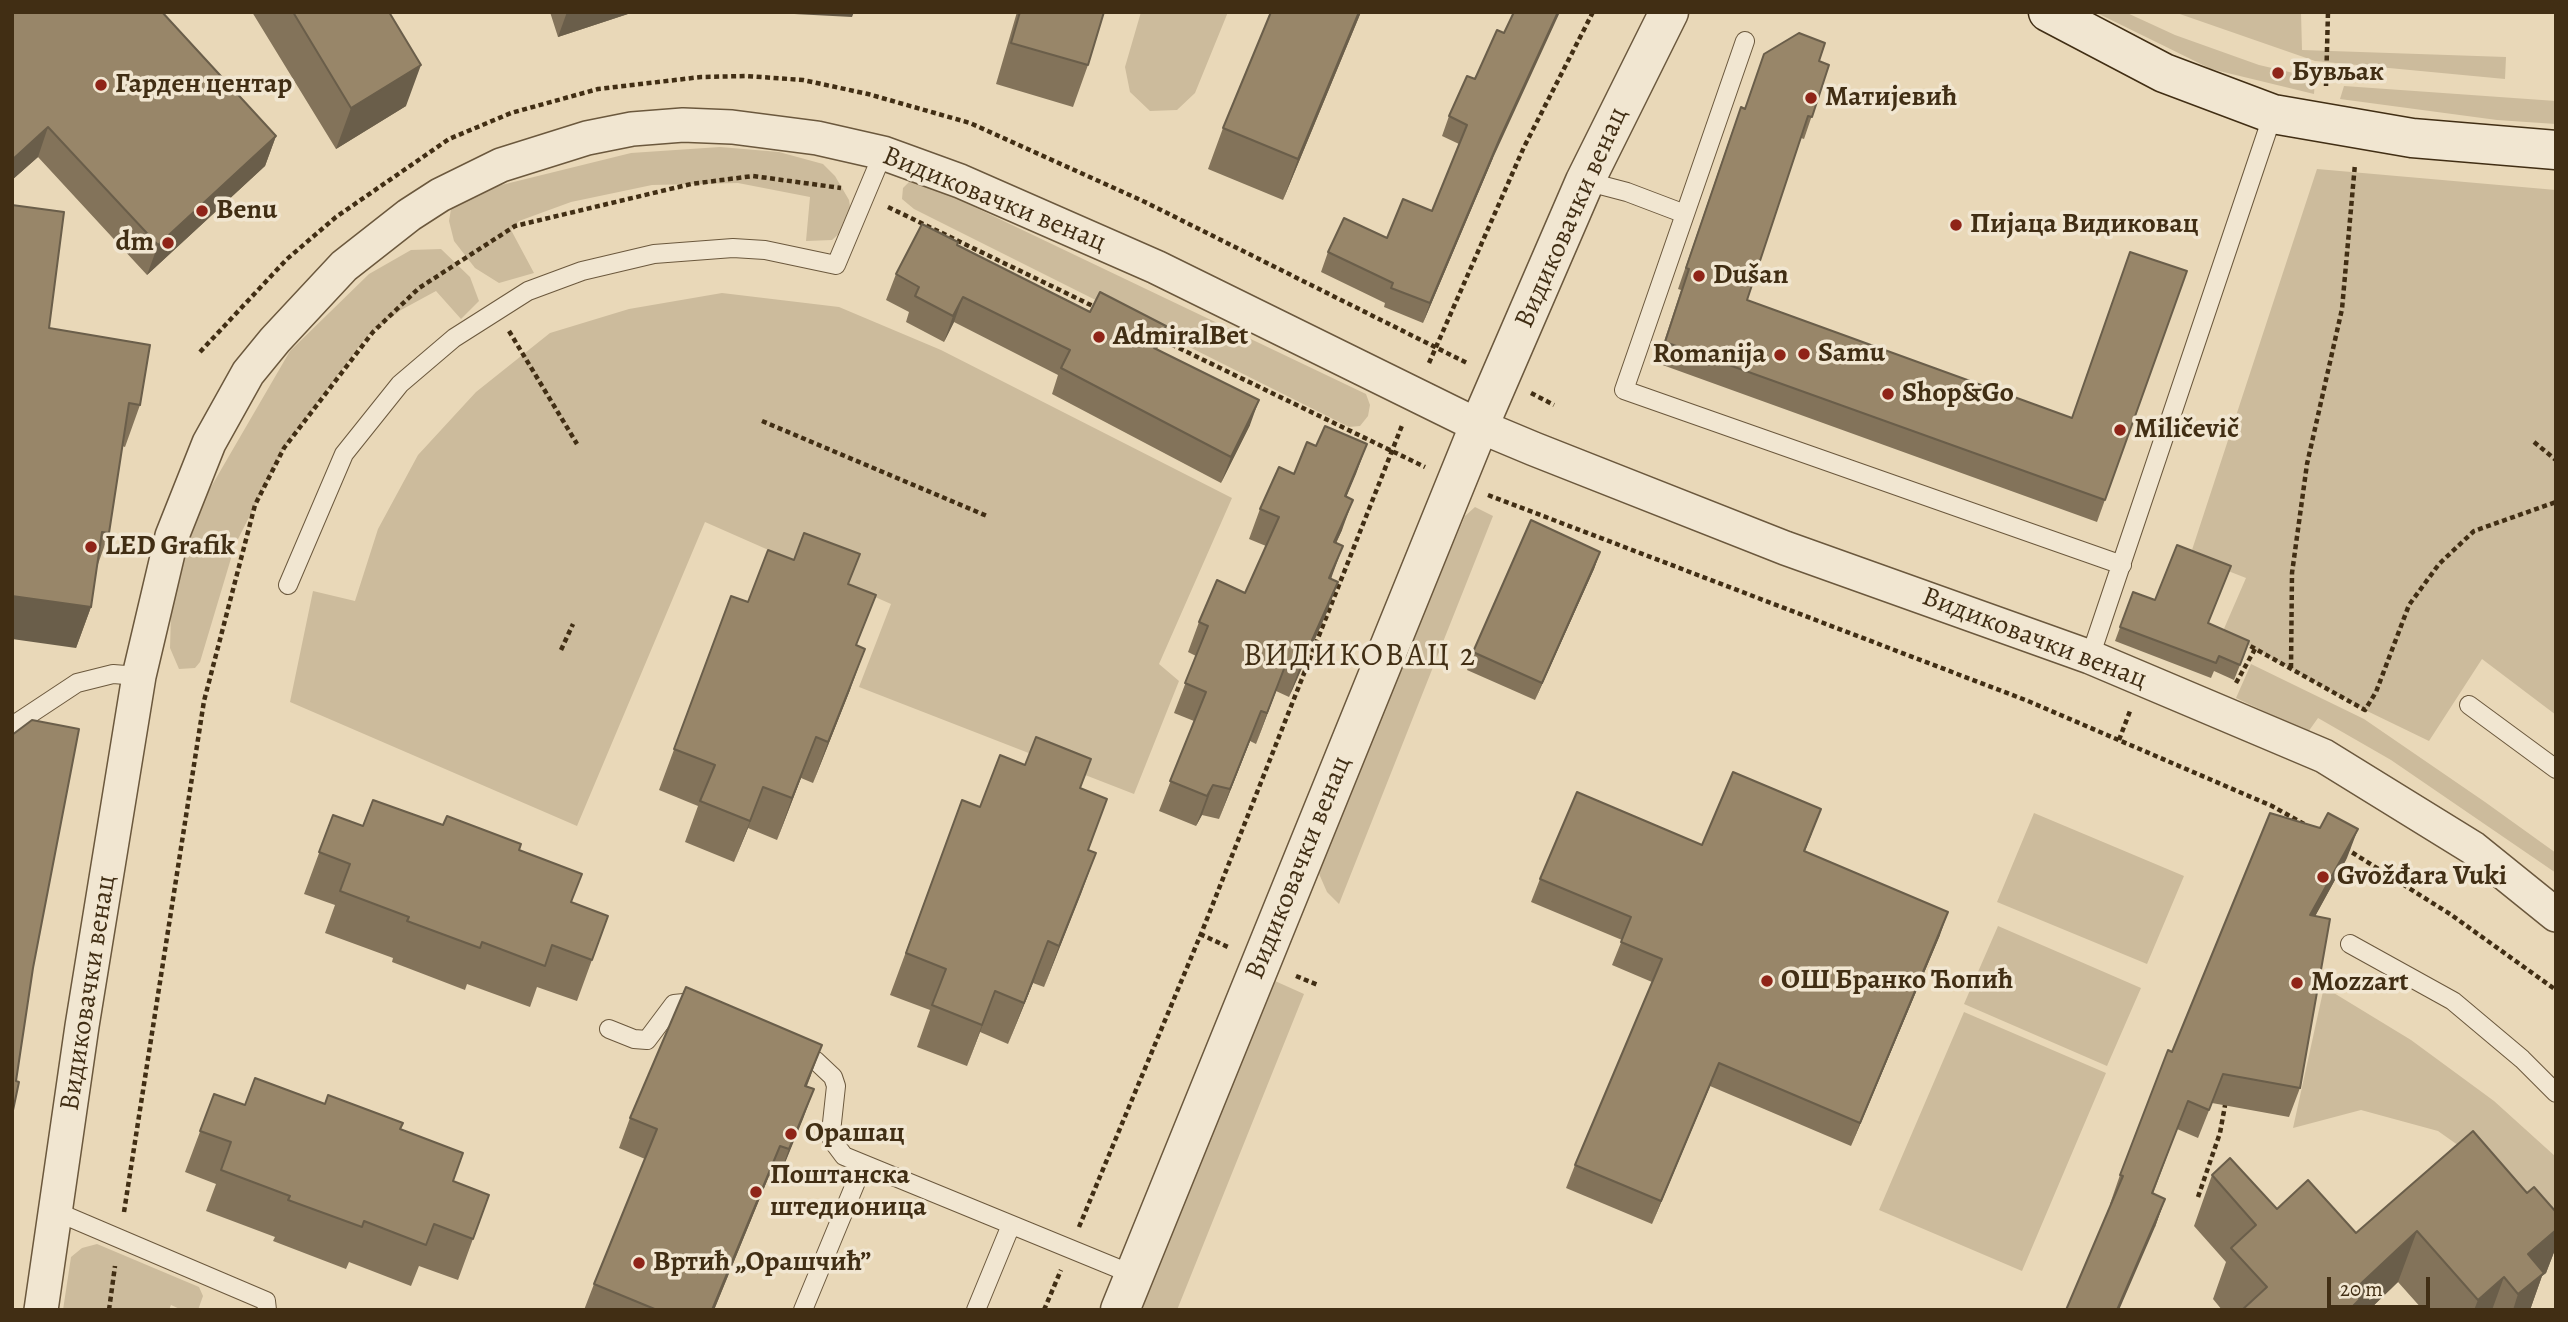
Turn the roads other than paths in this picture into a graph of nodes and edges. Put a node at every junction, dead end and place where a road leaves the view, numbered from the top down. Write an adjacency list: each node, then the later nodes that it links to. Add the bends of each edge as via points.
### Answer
1 (1669, 12): 7 (street, Видиковачки венац)
2 (2049, 12): 4 (street, via 2164,74)
3 (1745, 41): 8 (lane)
4 (2273, 114): 5 (street, via 2358,130); 10 (lane)
5 (2556, 150)
6 (883, 153): 9 (street, Видиковачки венац, via 960,181 1156,267); 11 (lane, via 836,265 733,248 618,261 553,281 496,309 424,361 360,430 327,486); 13 (street, Видиковачки венац, via 817,138 732,127 632,129 501,165 408,215 317,294 241,385 183,503)
7 (1585, 181): 8 (lane); 9 (street, Видиковачки венац)
8 (1685, 214): 10 (lane, via 1625,390)
9 (1479, 426): 12 (street, Видиковачки венац, via 1784,548); 26 (street, Видиковачки венац)
10 (2122, 565): 12 (lane)
11 (288, 584)
12 (2090, 657): 17 (street, Видиковачки венац, via 2324,756 2473,848)
13 (139, 676): 15 (lane, via 113,674 77,683); 24 (street, Видиковачки венац)
14 (2469, 705): 16 (lane)
15 (12, 726)
16 (2556, 769)
17 (2556, 915)
18 (2350, 944): 22 (lane, via 2453,1001)
19 (719, 1018): 20 (lane, via 678,1003 667,1009 647,1040)
20 (608, 1028)
21 (779, 1044): 23 (lane, via 816,1061 833,1077 832,1140 844,1156)
22 (2556, 1093)
23 (863, 1165): 25 (lane); 30 (lane)
24 (57, 1212): 27 (lane); 28 (street, Видиковачки венац)
25 (1011, 1226): 26 (lane); 31 (lane)
26 (1135, 1275): 32 (street, Видиковачки венац)
27 (242, 1302): 29 (lane, via 266,1301)
28 (41, 1310)
29 (267, 1310)
30 (803, 1310)
31 (976, 1310)
32 (1120, 1310)

